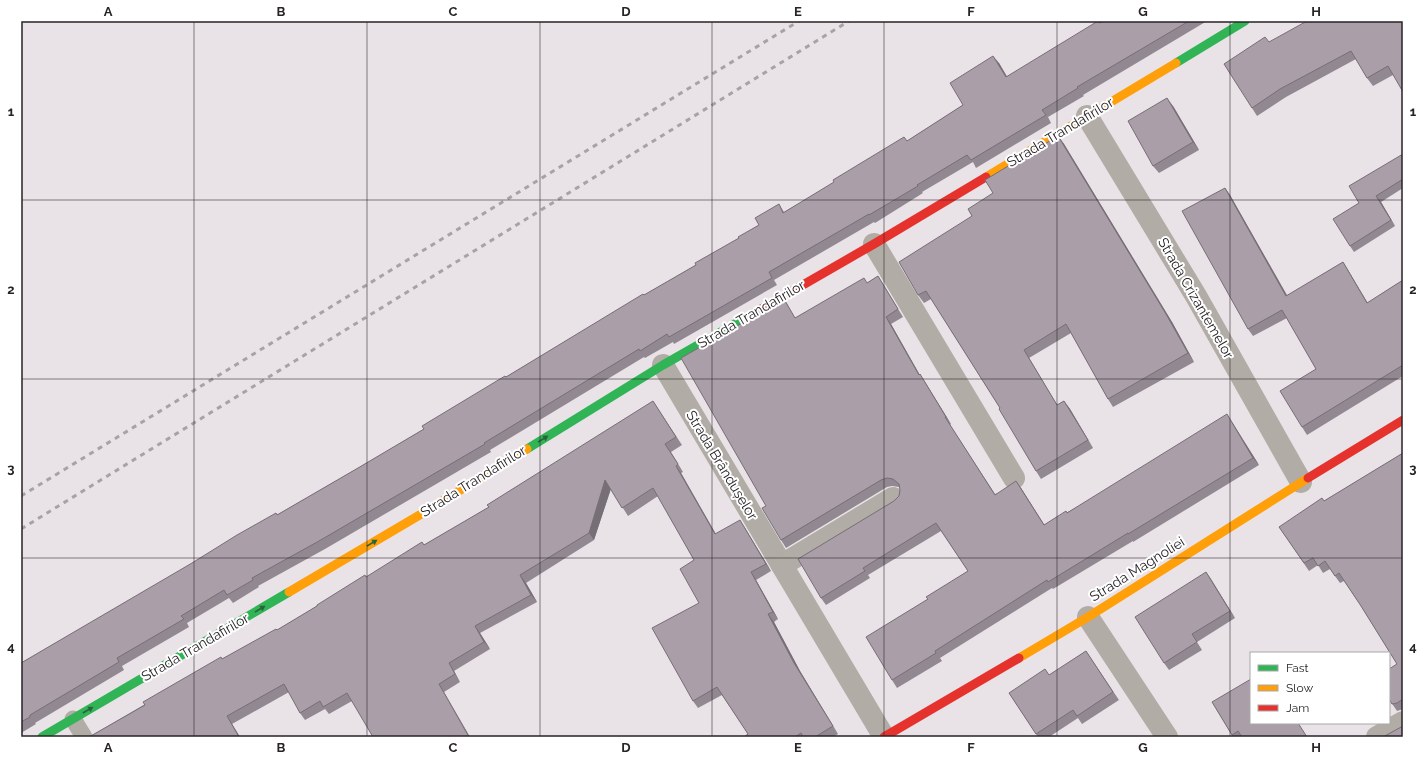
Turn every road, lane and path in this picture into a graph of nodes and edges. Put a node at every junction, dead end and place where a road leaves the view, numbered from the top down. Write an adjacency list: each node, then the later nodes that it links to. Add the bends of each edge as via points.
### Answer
1 (1245, 21): 2 (street, Strada Trandafirilor)
2 (1087, 116): 3 (street, Strada Trandafirilor); 7 (street, Strada Crizantemelor, via 1196,296)
3 (874, 244): 4 (street, Strada Trandafirilor); 6 (street)
4 (663, 365): 9 (street, Strada Brândușelor); 11 (street, Strada Trandafirilor, one-way to 4, via 428,510)
5 (1403, 420): 7 (street, Strada Magnoliei)
6 (1014, 478)
7 (1301, 482): 10 (street, Strada Magnoliei)
8 (893, 498): 9 (street)
9 (782, 566): 15 (street, Strada Brândușelor)
10 (1088, 617): 15 (street, Strada Magnoliei); 16 (street)
11 (73, 719): 13 (street, Strada Trandafirilor); 14 (lane)
12 (1403, 722): 17 (street)
13 (42, 737)
14 (84, 737)
15 (884, 737)
16 (1167, 737)
17 (1377, 737)

